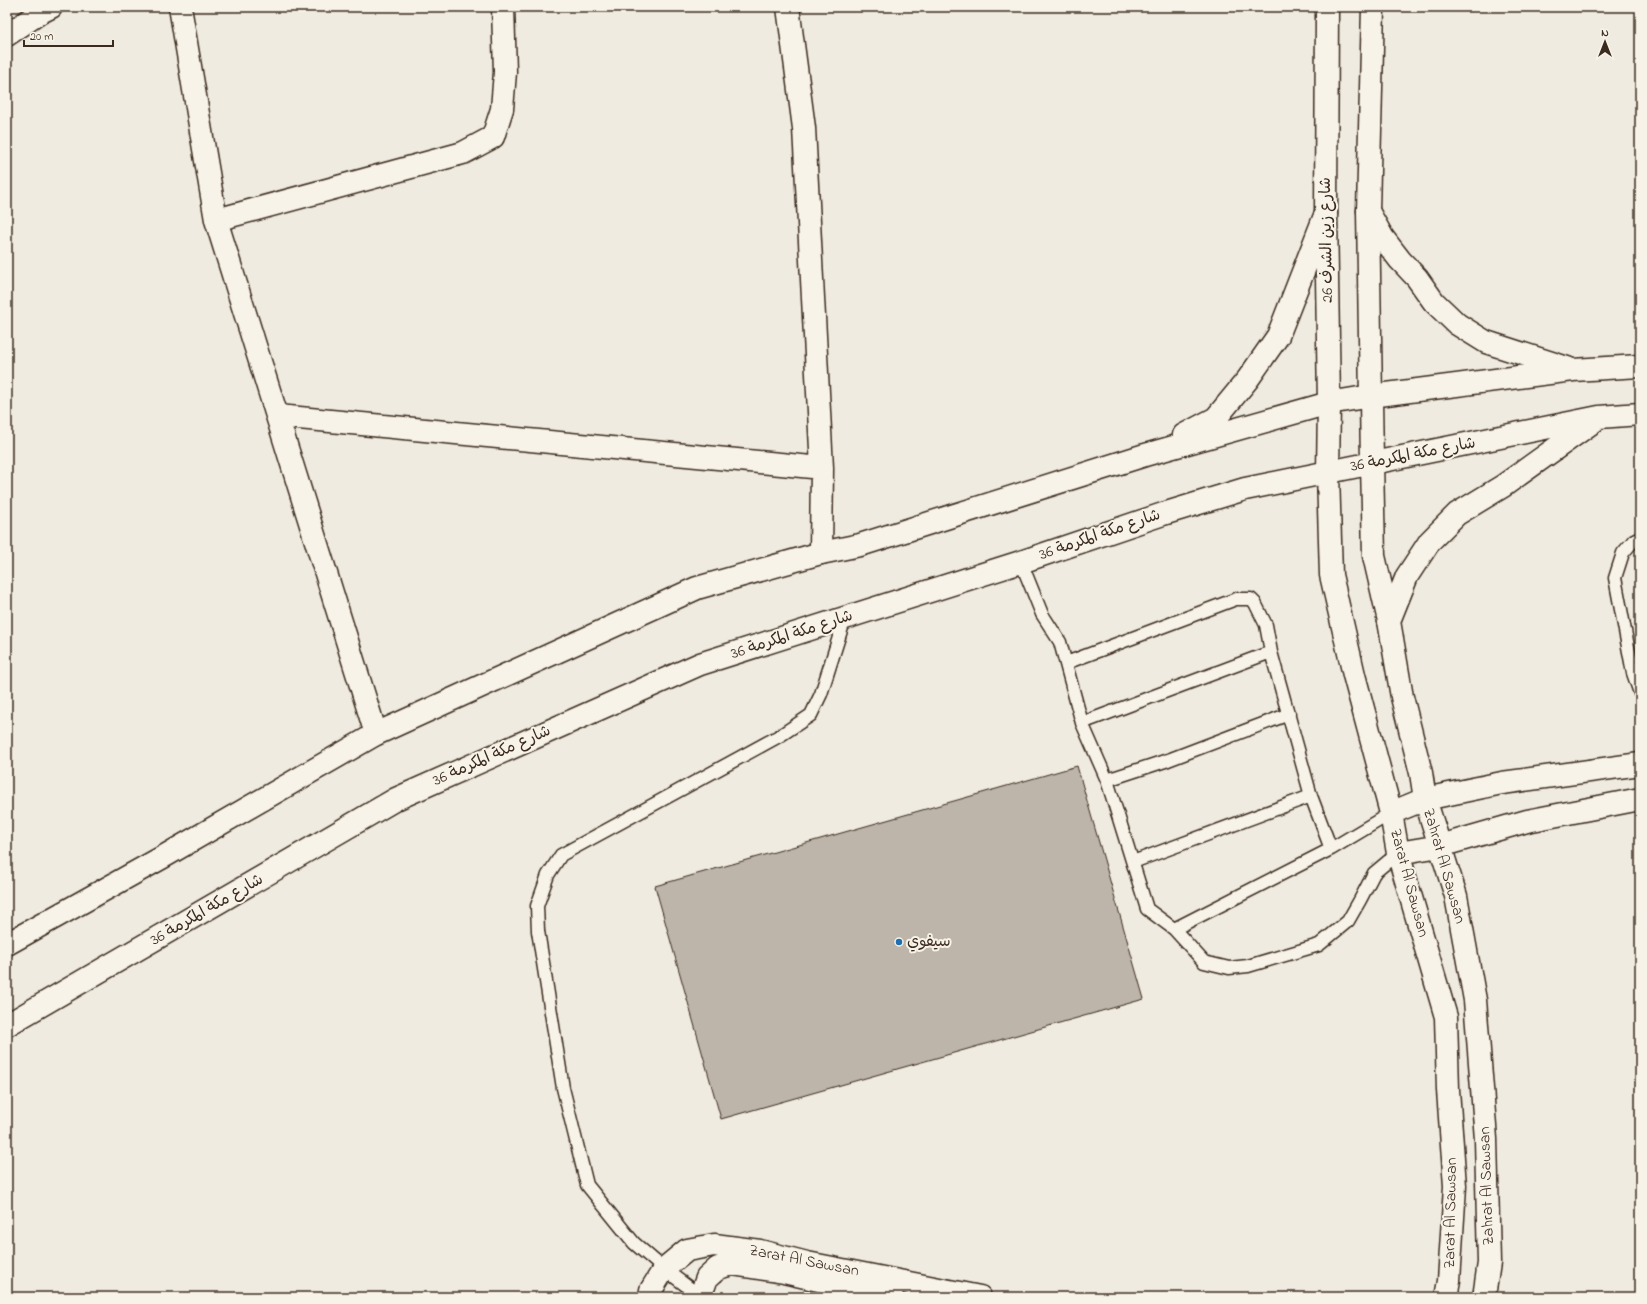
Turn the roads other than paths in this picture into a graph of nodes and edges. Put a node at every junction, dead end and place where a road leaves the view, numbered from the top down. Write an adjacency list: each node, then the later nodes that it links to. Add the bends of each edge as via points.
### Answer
1 (51, 7): 7 (main road)
2 (180, 7): 10 (main road)
3 (503, 7): 10 (main road, via 505,72 502,109 493,137 464,153)
4 (788, 7): 20 (main road, via 804,128)
5 (1327, 7): 9 (main road, شارع زين الشرف 26)
6 (1373, 7): 8 (main road)
7 (7, 35)
8 (1368, 210): 12 (main road, via 1383,238 1400,260 1434,302 1457,324 1486,342); 13 (main road)
9 (1326, 214): 14 (main road, شارع زين الشرف 26); 18 (main road, via 1278,336 1248,379 1216,418)
10 (216, 220): 16 (main road)
11 (1640, 366): 12 (main road)
12 (1573, 370): 13 (main road)
13 (1370, 396): 14 (main road); 19 (main road)
14 (1329, 404): 18 (main road); 21 (main road, شارع زين الشرف 26)
15 (1640, 414): 17 (main road, شارع مكة المكرمة 36)
16 (278, 416): 20 (main road); 32 (main road)
17 (1599, 417): 19 (main road, شارع مكة المكرمة 36); 26 (main road, via 1503,486 1457,514 1430,541 1407,576)
18 (1145, 455): 23 (main road, via 860,545)
19 (1372, 462): 21 (main road, شارع مكة المكرمة 36); 26 (main road, Zahrat Al Sawsan, via 1374,556)
20 (822, 468): 23 (main road)
21 (1328, 473): 24 (main road, شارع مكة المكرمة 36, via 1245,489); 38 (main road, Zarat Al Sawsan, via 1331,575 1354,675)
22 (1640, 537): 29 (lane, via 1634,540 1623,554 1615,578 1633,673)
23 (821, 553): 32 (main road, via 697,588)
24 (1020, 562): 25 (main road, شارع مكة المكرمة 36); 28 (lane, via 1042,614 1060,642)
25 (845, 618): 45 (main road, شارع مكة المكرمة 36, via 700,664 396,799); 46 (lane, via 821,694 811,715 781,735 561,855 548,875 537,906 538,930 563,1088 587,1185 634,1243)
26 (1389, 621): 36 (main road, Zahrat Al Sawsan, via 1402,697)
27 (1270, 652): 28 (lane, via 1266,625 1255,603 1251,599 1236,599); 30 (lane); 31 (lane)
28 (1066, 662): 31 (lane)
29 (1640, 693)
30 (1289, 714): 34 (lane); 35 (lane)
31 (1082, 723): 34 (lane)
32 (376, 734): 44 (main road)
33 (1640, 764): 36 (main road, via 1502,783)
34 (1107, 780): 42 (lane)
35 (1311, 796): 40 (lane); 42 (lane)
36 (1425, 799): 38 (main road); 39 (main road, Zahrat Al Sawsan)
37 (1640, 799): 39 (main road, via 1527,821)
38 (1391, 813): 40 (lane); 41 (main road, Zarat Al Sawsan)
39 (1440, 846): 41 (main road); 52 (main road, Zahrat Al Sawsan, via 1456,896 1475,1000 1486,1139 1489,1263)
40 (1331, 849): 43 (lane)
41 (1398, 853): 43 (lane, via 1374,873 1348,921 1319,945 1248,966 1228,968 1204,962); 51 (main road, Zarat Al Sawsan, via 1446,1017 1455,1186)
42 (1133, 862): 43 (lane, via 1147,909)
43 (1174, 929)
44 (7, 944)
45 (7, 1025)
46 (664, 1269): 47 (main road, Zarat Al Sawsan, via 651,1290); 48 (lane); 50 (main road, Zarat Al Sawsan, via 687,1250 714,1245 760,1251 807,1263)
47 (650, 1297)
48 (700, 1297): 49 (main road, via 707,1278 718,1268 732,1264 784,1272)
49 (892, 1297)
50 (980, 1297)
51 (1446, 1297)
52 (1484, 1297)

